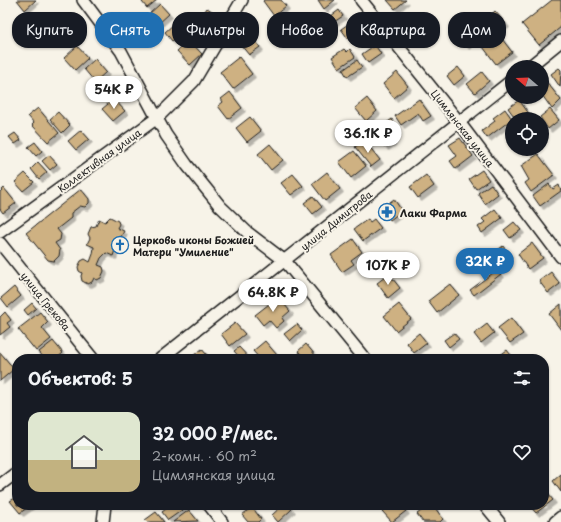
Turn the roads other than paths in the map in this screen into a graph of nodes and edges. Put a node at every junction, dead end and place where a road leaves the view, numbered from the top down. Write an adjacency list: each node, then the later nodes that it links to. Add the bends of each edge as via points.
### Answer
1 (83, 0): 7 (street, via 121,51)
2 (242, 0): 7 (street, Коллективная улица, via 194,81)
3 (361, 0): 8 (street, Цимлянская улица)
4 (561, 41): 5 (street)
5 (538, 60)
6 (505, 86): 8 (street, улица Димитрова)
7 (157, 118): 9 (street, Коллективная улица); 12 (street, via 187,165 220,206 247,232)
8 (459, 122): 11 (street, Цимлянская улица); 12 (street, улица Димитрова)
9 (0, 232)
10 (0, 243): 13 (street, улица Грекова)
11 (561, 257)
12 (285, 261): 14 (street, улица Димитрова); 15 (street)
13 (89, 354)
14 (166, 354)
15 (361, 354)
16 (12, 476): 17 (street)
17 (0, 486)
18 (104, 510): 22 (street)
19 (213, 510): 23 (street)
20 (489, 510): 24 (street)
21 (561, 517): 25 (street)
22 (103, 522)
23 (222, 522)
24 (499, 522)
25 (555, 522)

